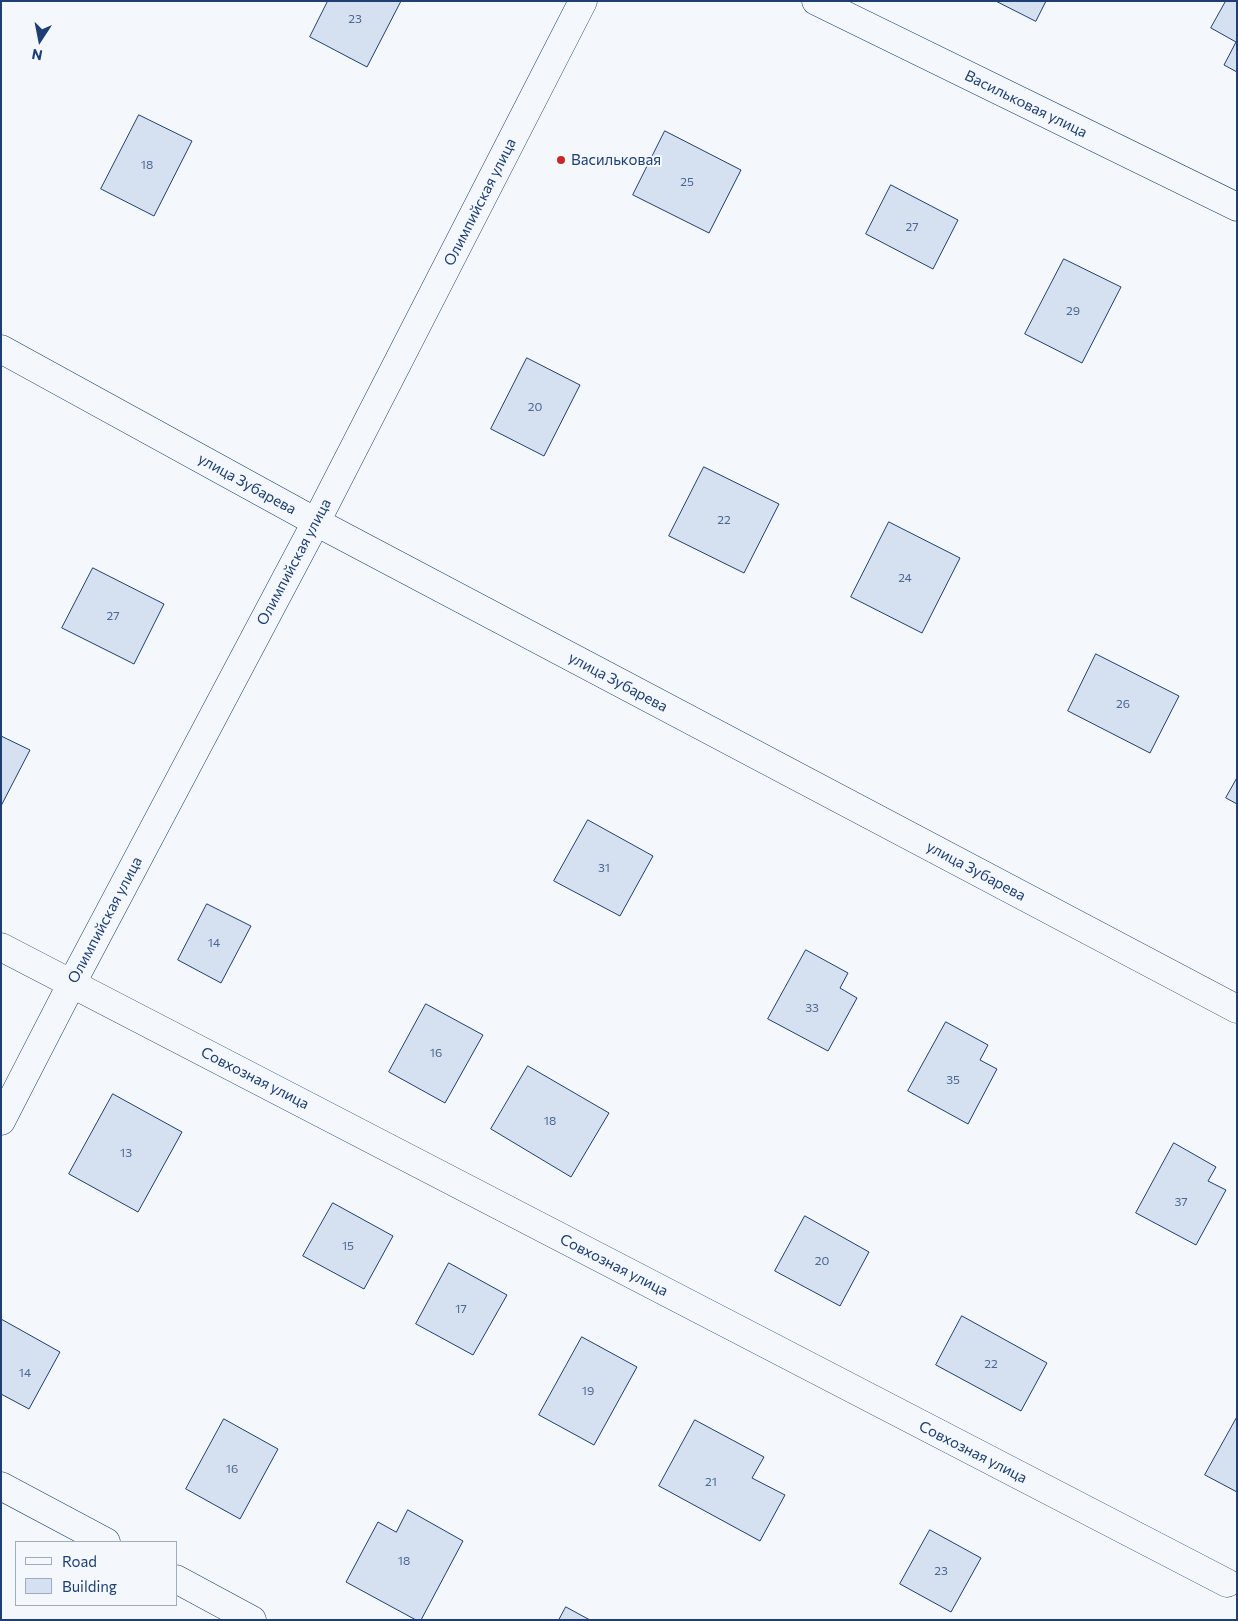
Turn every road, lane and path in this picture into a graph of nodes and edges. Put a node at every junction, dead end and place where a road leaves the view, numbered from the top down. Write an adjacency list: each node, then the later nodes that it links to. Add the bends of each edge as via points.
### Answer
1 (583, 1): 5 (street, Олимпийская улица)
2 (816, 1): 3 (street, Васильковая улица)
3 (1237, 207)
4 (1, 349): 5 (street, улица Зубарева)
5 (316, 522): 7 (street, Олимпийская улица); 8 (street, улица Зубарева)
6 (1, 947): 7 (street, Совхозная улица)
7 (72, 983): 9 (street, Олимпийская улица); 13 (street, Совхозная улица)
8 (1237, 1009)
9 (1, 1120)
10 (1, 1486): 11 (street)
11 (104, 1541)
12 (178, 1580): 14 (street)
13 (1227, 1583)
14 (252, 1620)

